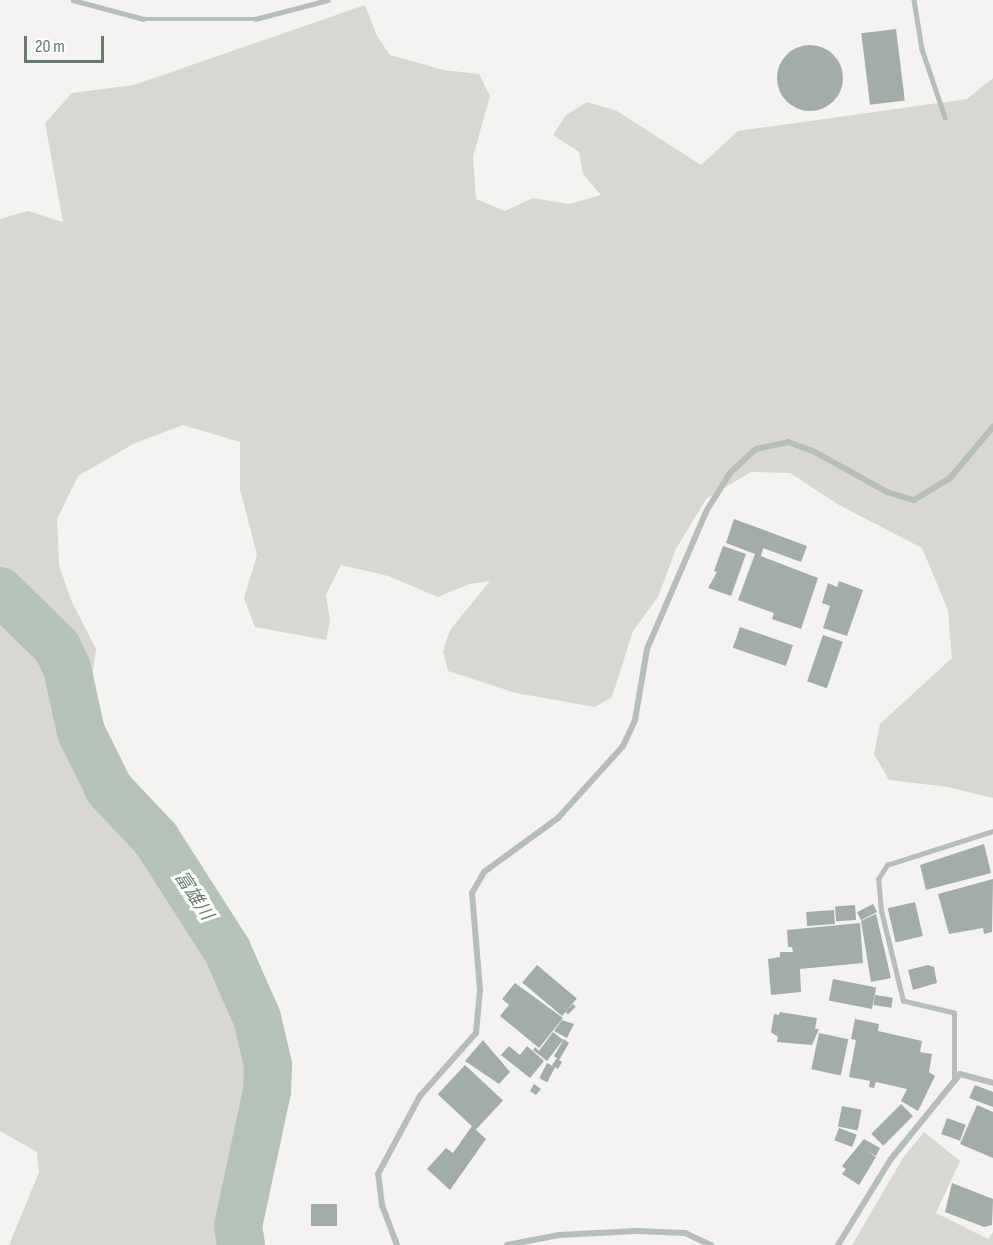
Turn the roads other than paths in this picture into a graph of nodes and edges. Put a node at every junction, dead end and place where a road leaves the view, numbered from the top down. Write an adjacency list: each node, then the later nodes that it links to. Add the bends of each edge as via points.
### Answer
1 (73, 0): 2 (lane, via 144,19 255,19)
2 (328, 0)
3 (914, 0): 4 (lane, via 922,49)
4 (945, 117)
5 (993, 427): 9 (street, via 950,478 914,500 887,492 813,451 788,442 756,449 730,473 707,510 647,649 635,720 623,746 558,818 484,872 472,893 480,990 476,1033 420,1096 378,1174 382,1204)
6 (993, 831): 7 (lane, via 887,865 878,879 881,911 903,1001 954,1013)
7 (954, 1082): 8 (street, via 960,1074); 12 (street, via 891,1159)
8 (993, 1083)
9 (397, 1245)
10 (507, 1245): 11 (street, via 559,1235 637,1231 685,1233)
11 (711, 1245)
12 (838, 1245)

